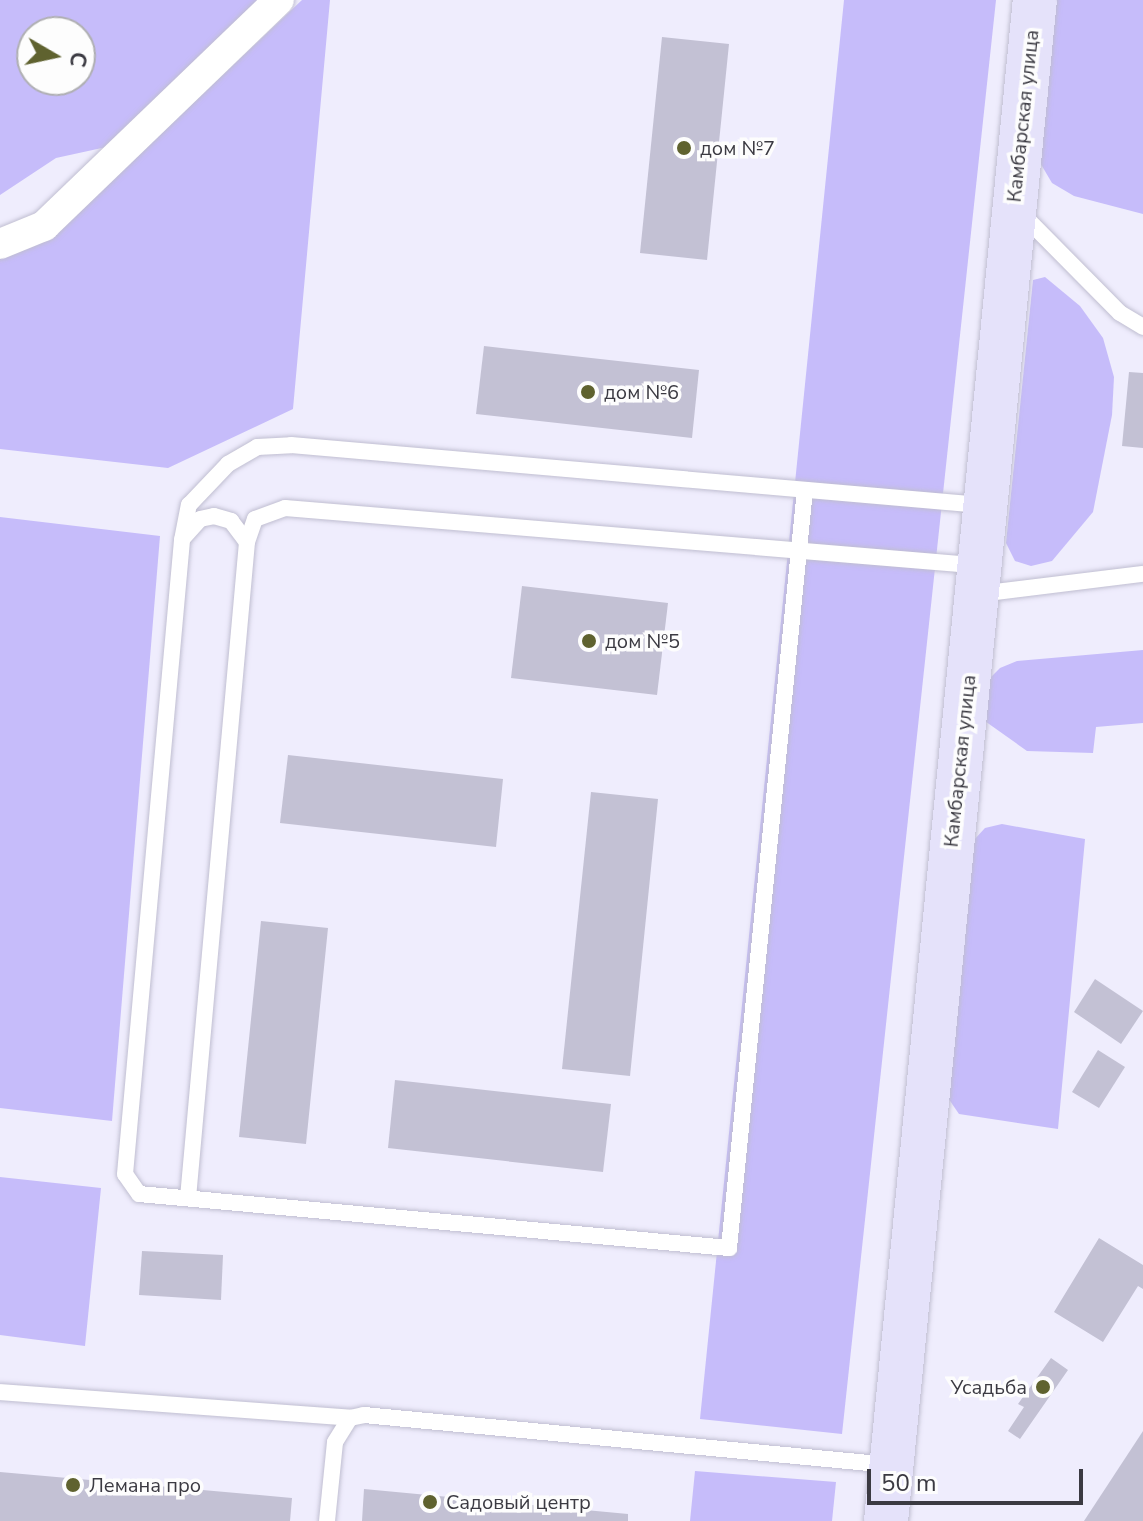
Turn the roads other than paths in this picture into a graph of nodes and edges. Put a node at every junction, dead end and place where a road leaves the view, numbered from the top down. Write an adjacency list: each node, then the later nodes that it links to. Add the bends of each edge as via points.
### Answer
1 (279, 0): 4 (street, via 44,226)
2 (1035, 0): 3 (main road, Камбарская улица)
3 (1014, 207): 5 (lane, via 1120,313); 6 (main road, Камбарская улица)
4 (0, 244)
5 (1143, 327)
6 (988, 483): 7 (lane, via 969,504); 12 (main road, Камбарская улица)
7 (805, 490): 8 (lane, via 291,445 257,447 207,483 189,505); 10 (lane)
8 (182, 540): 9 (lane, via 200,519 214,516 231,521); 13 (lane, via 125,1174 139,1194)
9 (247, 542): 10 (lane, via 255,519 285,508); 13 (lane)
10 (799, 551): 12 (lane, via 960,564); 13 (lane, via 729,1248)
11 (1143, 574): 12 (lane)
12 (978, 586): 16 (main road, Камбарская улица)
13 (188, 1198)
14 (0, 1392): 15 (lane)
15 (350, 1418): 16 (lane, via 382,1416); 17 (lane, via 335,1442)
16 (891, 1465): 18 (main road, Камбарская улица)
17 (327, 1521)
18 (886, 1521)

